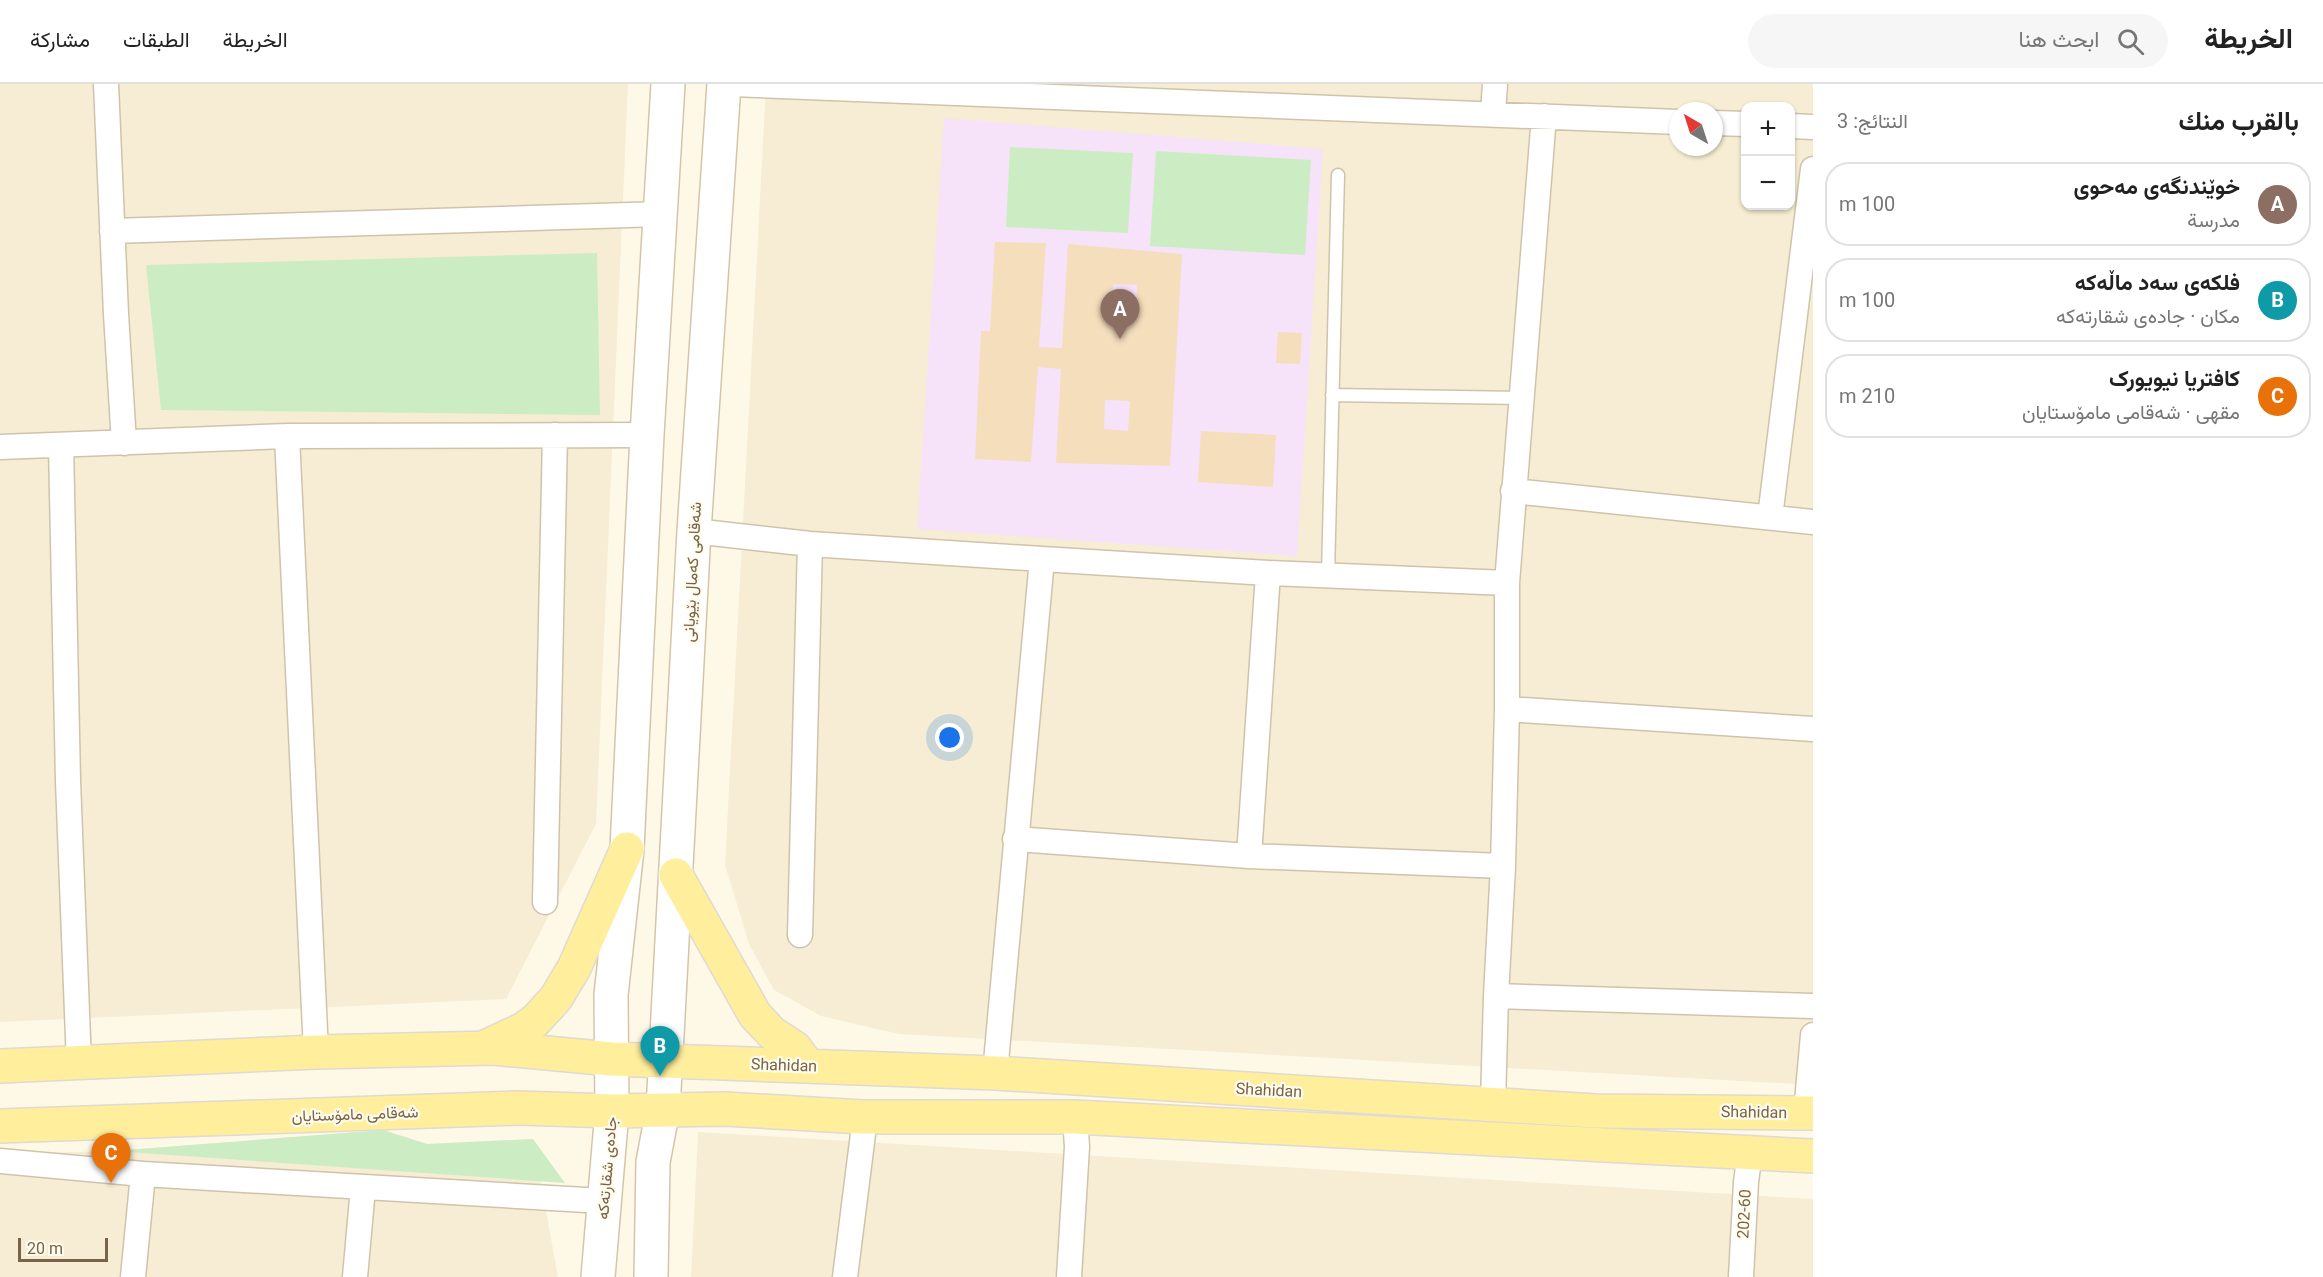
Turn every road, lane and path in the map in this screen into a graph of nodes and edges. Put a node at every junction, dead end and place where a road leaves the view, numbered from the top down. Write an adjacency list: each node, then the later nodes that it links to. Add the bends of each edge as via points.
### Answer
1 (106, 84): 17 (street)
2 (668, 84): 16 (main road)
3 (724, 84): 30 (main road, شەقامی کەمال بێویانی)
4 (731, 84): 6 (street)
5 (1495, 84): 7 (street)
6 (1099, 91): 7 (street)
7 (1493, 114): 8 (street)
8 (1544, 116): 9 (street); 20 (street)
9 (1669, 122)
10 (1723, 123): 11 (street)
11 (1741, 124)
12 (1795, 126): 13 (street)
13 (1813, 127)
14 (1813, 169): 18 (street)
15 (1338, 175): 19 (lane)
16 (661, 214): 17 (street); 22 (main road)
17 (112, 231): 24 (street)
18 (1806, 279): 28 (street)
19 (1332, 395): 20 (lane); 34 (lane)
20 (1520, 398): 27 (street)
21 (555, 435): 22 (street); 23 (street); 43 (street)
22 (647, 435): 39 (main road)
23 (287, 436): 24 (street); 49 (street)
24 (124, 443): 25 (street)
25 (61, 445): 26 (street); 52 (street)
26 (0, 447)
27 (1513, 491): 28 (street); 35 (street)
28 (1770, 517): 29 (street)
29 (1813, 522)
30 (694, 531): 31 (street); 42 (main road, شەقامی کەمال بێویانی)
31 (810, 544): 32 (street); 44 (street)
32 (1042, 559): 33 (street); 38 (street)
33 (1268, 573): 34 (street); 40 (street)
34 (1328, 575): 35 (street)
35 (1507, 583): 36 (street)
36 (1507, 709): 37 (street); 41 (street)
37 (1813, 729)
38 (1016, 838): 40 (street); 55 (street)
39 (627, 849): 48 (main road, via 556,998 524,1029); 50 (main road, via 611,995)
40 (1249, 856): 41 (street)
41 (1503, 866): 45 (street)
42 (676, 875): 51 (main road, شەقامی کەمال بێویانی); 54 (main road, via 754,1015 795,1048)
43 (545, 902)
44 (800, 935)
45 (1496, 996): 46 (street); 56 (street)
46 (1813, 1006)
47 (1813, 1035): 60 (street)
48 (482, 1048): 49 (main road); 50 (main road)
49 (316, 1052): 52 (main road)
50 (611, 1059): 51 (main road, Shahidan); 58 (main road, جادەی شقارتەکە)
51 (666, 1060): 54 (main road, Shahidan); 57 (main road)
52 (79, 1064): 53 (main road)
53 (0, 1066)
54 (808, 1066): 55 (main road, Shahidan)
55 (995, 1073): 56 (main road, Shahidan)
56 (1493, 1103): 59 (main road, Shahidan)
57 (663, 1109): 58 (main road, شەقامی مامۆستایان); 61 (main road, شەقامی مامۆستایان, via 724,1108); 74 (main road, via 653,1162)
58 (612, 1111): 63 (main road, شەقامی مامۆستایان, via 519,1108); 70 (main road, جادەی شقارتەکە)
59 (1595, 1111): 60 (main road, Shahidan); 64 (main road)
60 (1809, 1113)
61 (863, 1118): 62 (main road, شەقامی مامۆستایان); 75 (street)
62 (1075, 1118): 64 (main road, شەقامی مامۆستایان); 76 (street)
63 (0, 1126)
64 (1598, 1146): 65 (main road, شەقامی مامۆستایان)
65 (1750, 1152): 66 (main road, شەقامی مامۆستایان); 77 (street, 202-60)
66 (1813, 1156)
67 (0, 1161): 68 (street)
68 (143, 1174): 69 (street); 71 (street)
69 (363, 1188): 70 (street); 72 (street)
70 (603, 1200): 73 (main road, جادەی شقارتەکە)
71 (133, 1277)
72 (355, 1277)
73 (598, 1277)
74 (651, 1277)
75 (845, 1277)
76 (1070, 1277)
77 (1741, 1277)

